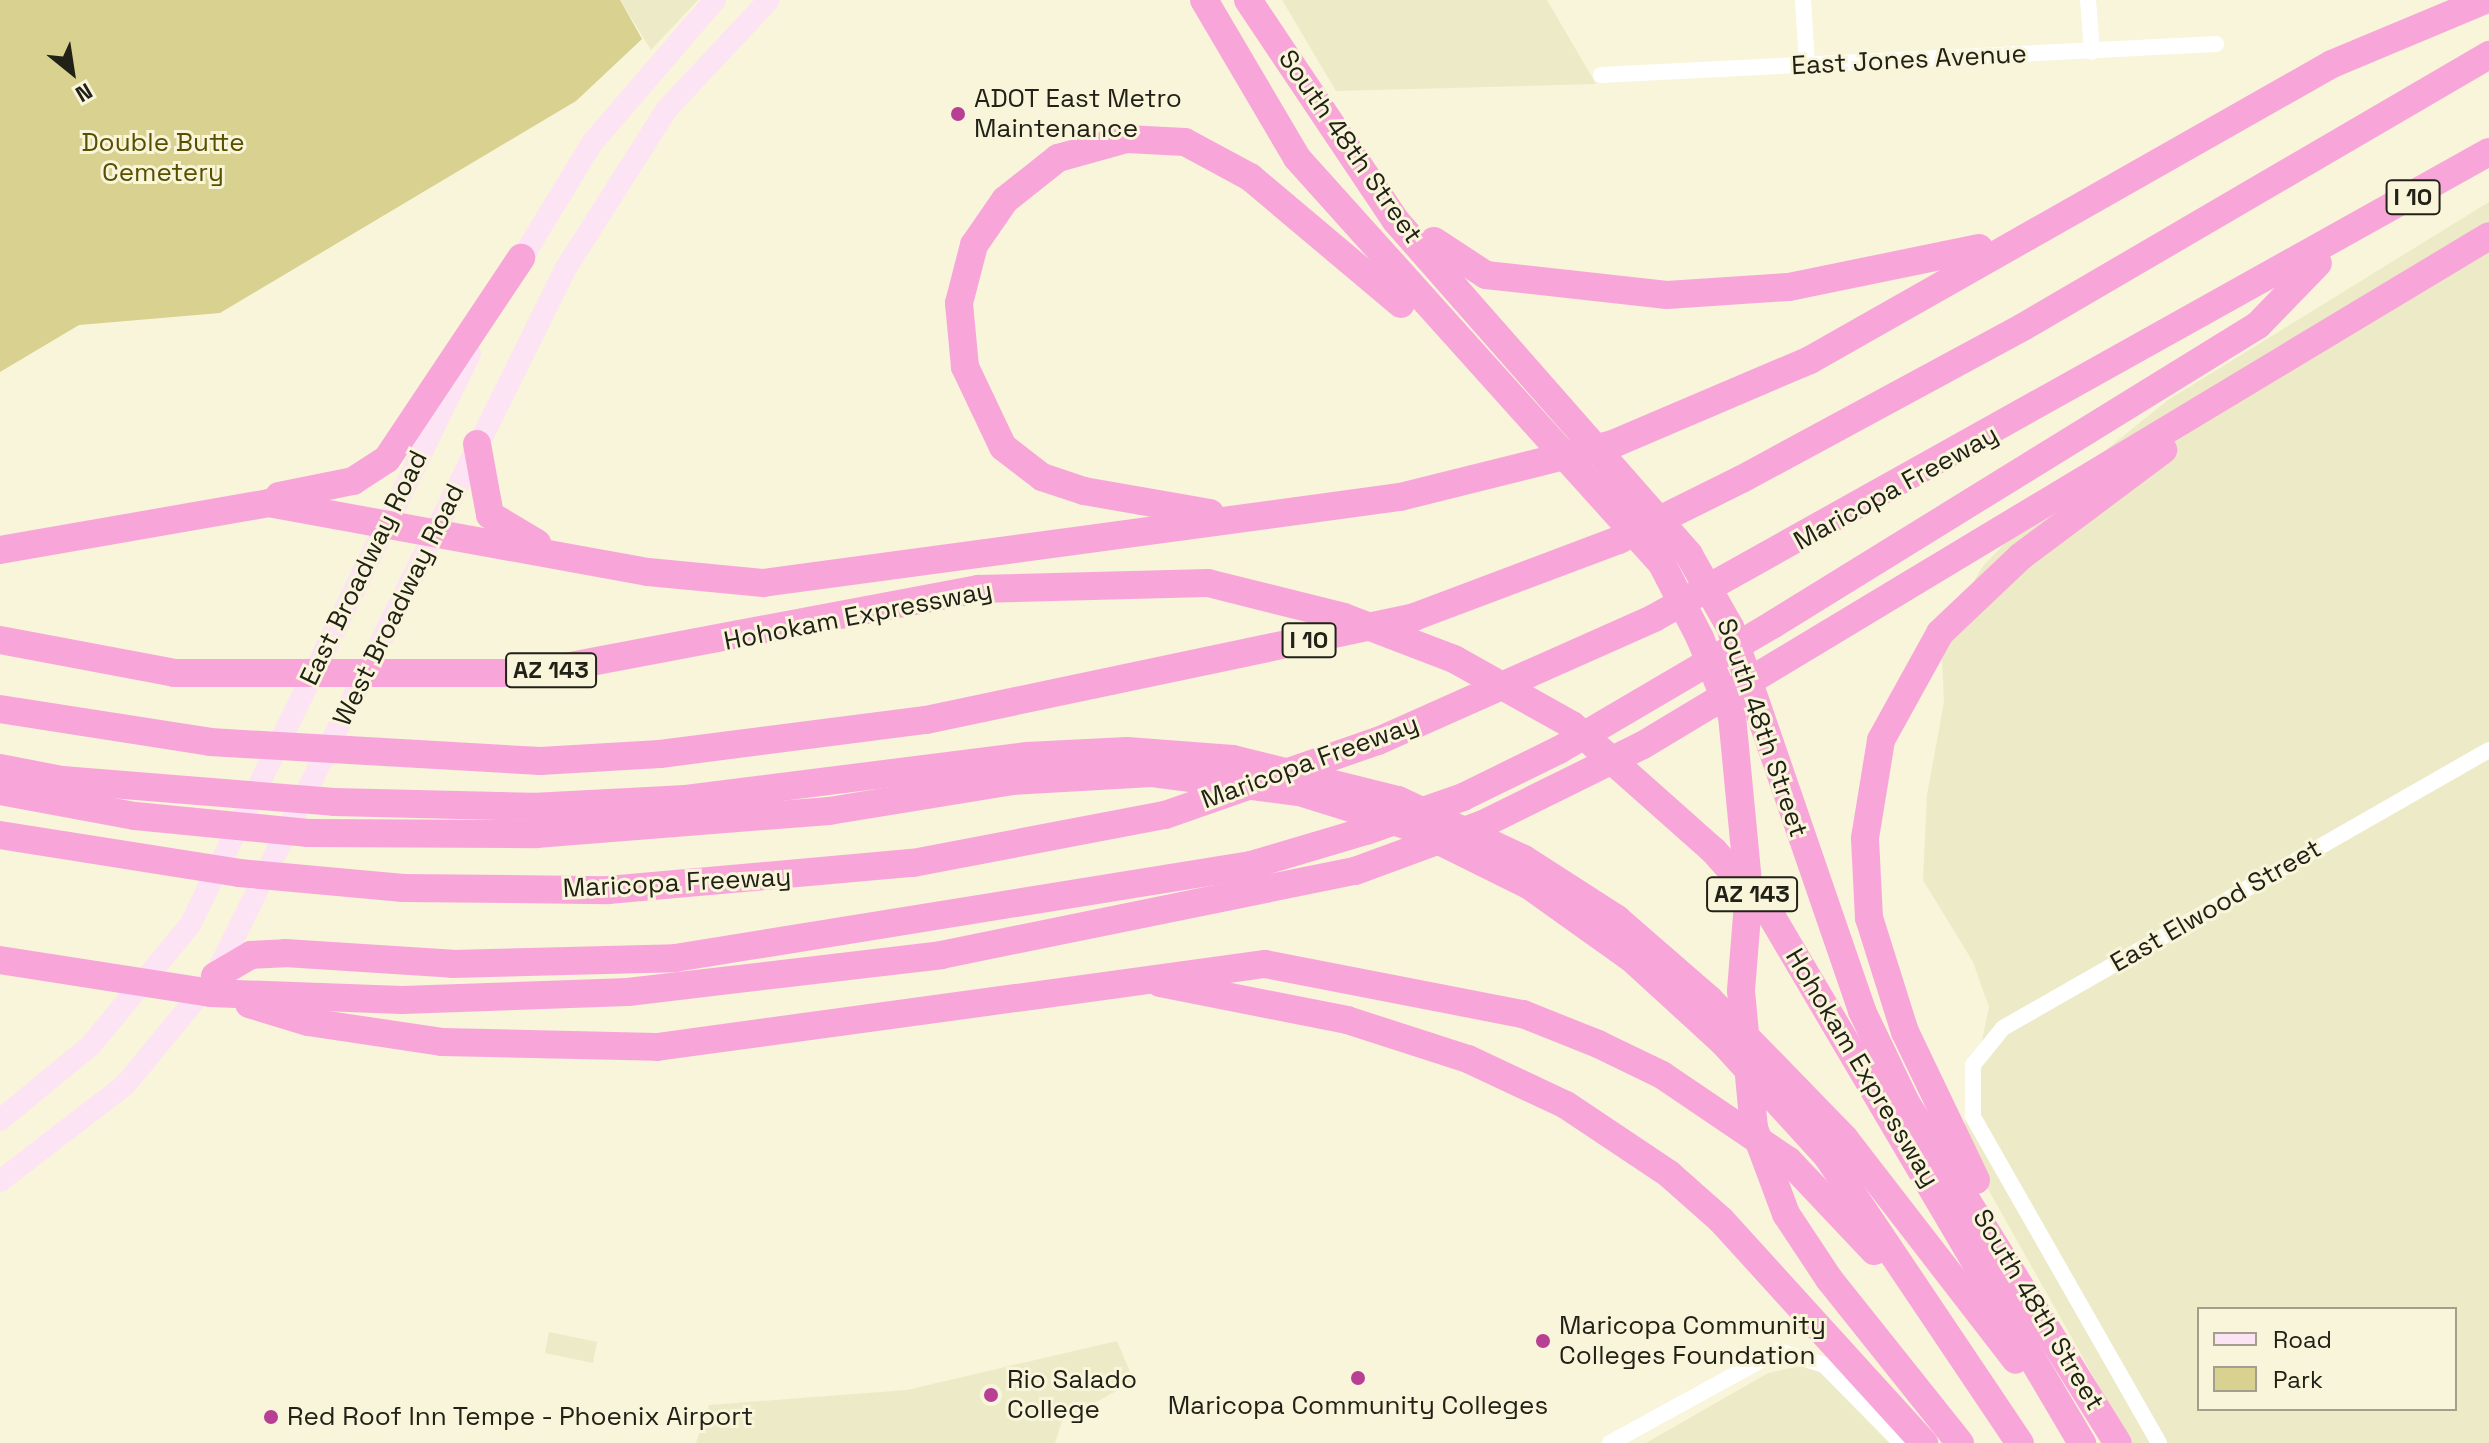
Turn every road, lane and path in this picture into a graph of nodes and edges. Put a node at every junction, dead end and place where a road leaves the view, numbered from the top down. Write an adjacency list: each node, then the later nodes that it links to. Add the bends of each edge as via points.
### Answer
1 (715, 0): 18 (main road, East Broadway Road, via 592,143)
2 (769, 0): 21 (main road, West Broadway Road, via 667,109 614,189)
3 (1204, 0): 20 (highway, South 48th Street, via 1297,158)
4 (1248, 0): 14 (highway, South 48th Street)
5 (1803, 0): 11 (street)
6 (2088, 0): 9 (street)
7 (2485, 0): 15 (highway, via 2332,64)
8 (2216, 44): 9 (street, East Jones Avenue)
9 (2092, 52): 11 (street, East Jones Avenue)
10 (2489, 55): 29 (highway, I 10, via 2023,327 1742,479 1619,540 1414,617 941,717 645,755 540,761 210,742)
11 (1807, 65): 12 (street, East Jones Avenue)
12 (1601, 75)
13 (2489, 152): 17 (highway, Maricopa Freeway / I 10)
14 (1396, 221): 15 (highway, via 1416,224 1463,266 1486,275 1667,295 1881,273); 40 (highway, South 48th Street, via 1689,555 1730,627 1862,1011 1906,1103)
15 (2022, 236): 23 (highway, via 1810,360 1613,444 1400,497)
16 (2489, 236): 19 (highway)
17 (2337, 242): 33 (highway, Maricopa Freeway / I 10, via 1654,618 1378,741 1165,815 913,863 608,890 403,888 239,873); 36 (highway, via 2258,325 1572,742 1463,797 1251,865 675,958 453,964 285,953 251,955)
18 (521, 258): 22 (highway, via 398,444 371,473); 24 (main road, East Broadway Road)
19 (2280, 366): 36 (highway, via 1643,745 1483,824 1355,871 941,955 628,992 402,1000); 40 (highway, via 2020,557 1940,633 1881,740 1865,838 1869,918 1905,1032)
20 (1510, 400): 23 (highway, via 1250,177 1185,142 1126,139 1058,158 1005,200 974,245 959,303 965,367 979,407 1003,447 1042,477 1084,491); 45 (highway, South 48th Street, via 1662,564 1732,716 1749,891 1741,991 1754,1128 1795,1227)
21 (477, 444): 25 (main road, West Broadway Road); 27 (highway, via 490,515 503,528)
22 (232, 506): 24 (highway, via 298,506); 26 (highway)
23 (1241, 518): 27 (highway, via 763,583)
24 (385, 525): 25 (highway); 38 (main road, East Broadway Road, via 190,925 128,1006)
25 (434, 536): 27 (highway); 36 (main road, West Broadway Road)
26 (0, 550)
27 (575, 559)
28 (0, 640): 47 (highway, Hohokam Expressway / AZ 143, via 174,673 533,673 978,589 1208,583 1344,617 1454,659 1572,725 1714,851 1772,917)
29 (0, 709)
30 (2489, 750): 37 (street, East Elwood Street, via 2003,1028 1983,1048)
31 (0, 768): 47 (highway, via 62,780 334,802 532,807 686,799 1027,756 1203,757 1324,779 1398,800 1537,867 1617,919 1709,999 1845,1139)
32 (0, 791): 41 (highway, via 135,816 308,833 536,834 829,811 1012,781 1152,773 1299,792 1409,826 1530,886 1631,958 1723,1042 1827,1156)
33 (0, 835)
34 (0, 960): 36 (highway)
35 (1156, 980): 36 (highway, via 657,1047 442,1042 308,1022); 41 (highway, via 1265,964 1523,1014 1662,1075 1816,1186); 44 (highway, via 1182,992 1347,1020 1468,1059 1566,1105 1669,1174 1721,1220)
36 (212, 984): 39 (main road, West Broadway Road, via 163,1045 84,1120)
37 (1968, 1086): 49 (street, South 48th Street, via 1983,1137)
38 (0, 1120)
39 (0, 1181)
40 (2028, 1289): 48 (highway, South 48th Street)
41 (1943, 1326): 46 (highway)
42 (1610, 1443): 43 (street, via 1778,1351 1797,1352 1844,1381)
43 (1901, 1443)
44 (1924, 1443)
45 (1960, 1443)
46 (2020, 1443)
47 (2081, 1443)
48 (2118, 1443)
49 (2159, 1443)

